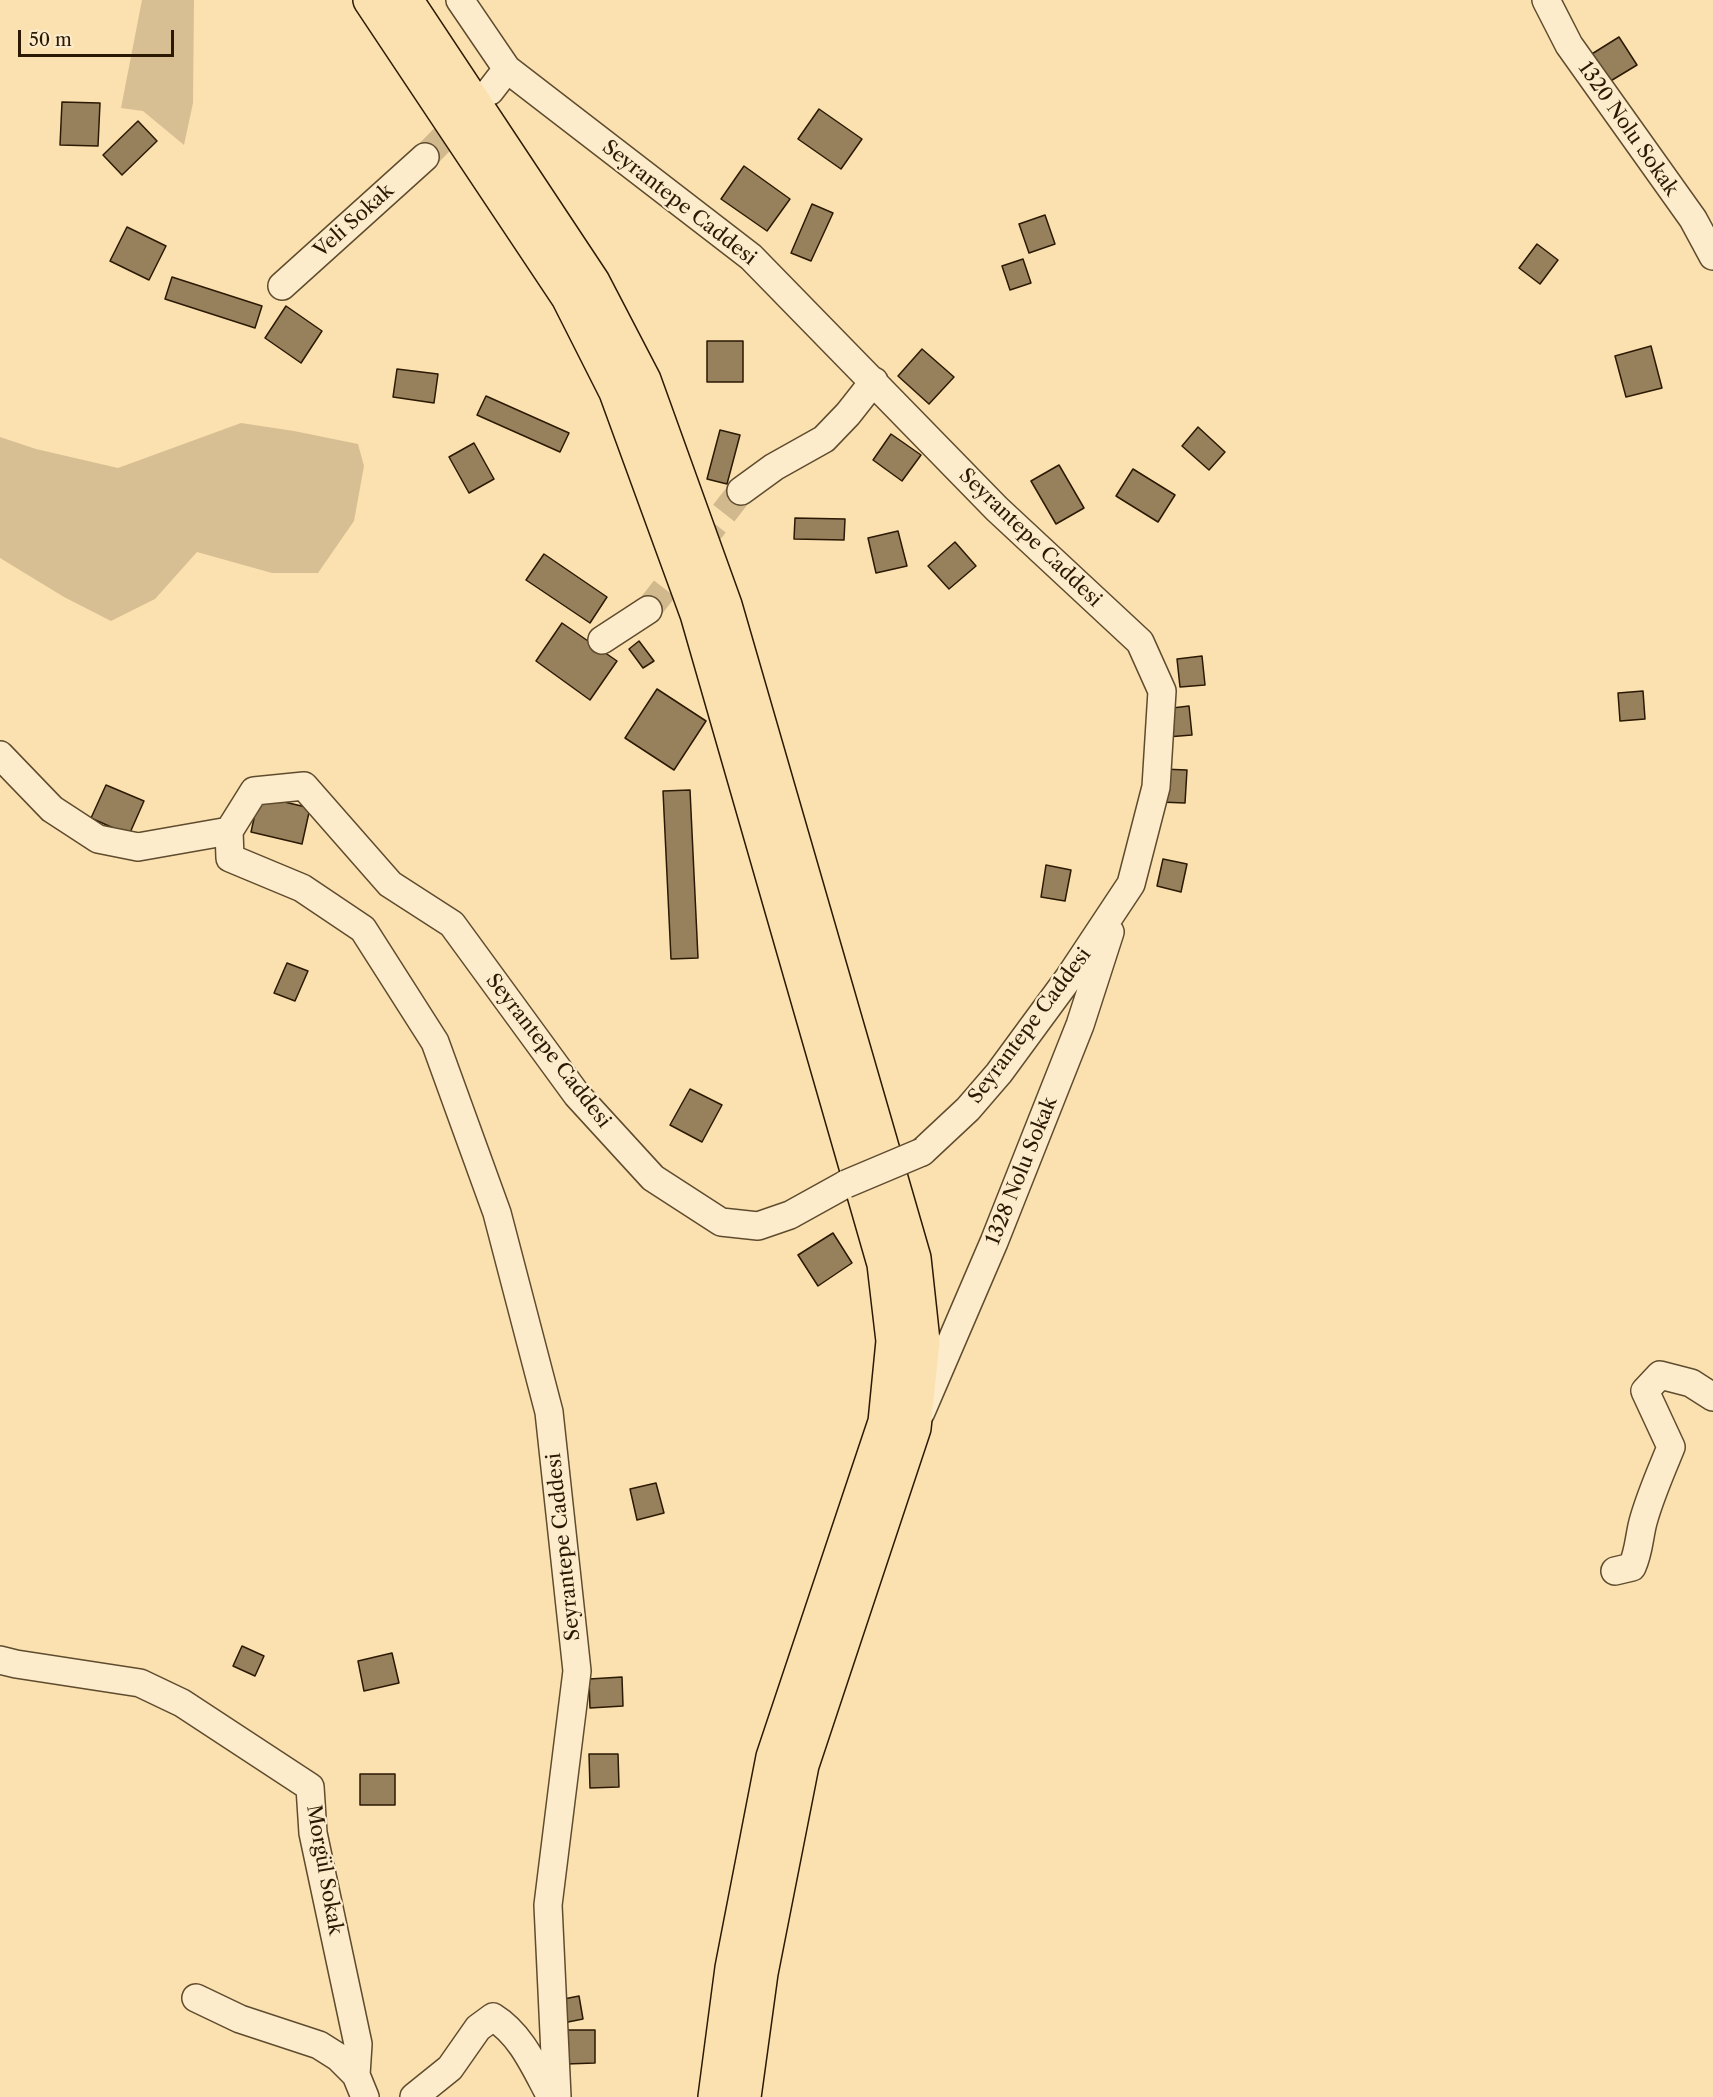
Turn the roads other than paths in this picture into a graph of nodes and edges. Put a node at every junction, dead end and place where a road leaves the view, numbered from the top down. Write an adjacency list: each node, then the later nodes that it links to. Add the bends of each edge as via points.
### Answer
1 (370, 0): 27 (main road, via 568,297 616,392 697,614 884,1264 893,1341 885,1422 773,1757 732,1968)
2 (406, 0): 18 (main road, via 593,282 644,380 725,605 914,1258 922,1341)
3 (460, 0): 5 (street, Seyrantepe Caddesi)
4 (1546, 0): 8 (street, 1320 Nolu Sokak, via 1569,45 1693,219)
5 (507, 69): 6 (street); 10 (street, Seyrantepe Caddesi, via 751,257)
6 (490, 91)
7 (425, 157): 9 (street, Veli Sokak)
8 (1713, 256)
9 (282, 286)
10 (874, 381): 11 (street, via 824,439); 16 (street, Seyrantepe Caddesi, via 997,509 1140,642 1162,691 1156,788 1131,884)
11 (741, 491)
12 (648, 610): 13 (street)
13 (602, 640)
14 (0, 755): 15 (street, via 52,809 98,838 138,847)
15 (229, 831): 16 (street, Seyrantepe Caddesi, bridge, via 254,790 304,786 390,884 452,924 577,1095 653,1178 721,1221 758,1226 790,1215 846,1184 922,1152 999,1073); 26 (street, Seyrantepe Caddesi, via 230,858 302,888 363,929 435,1042 497,1213 549,1412 577,1671 548,1905)
16 (1119, 902): 18 (street, 1328 Nolu Sokak, via 1080,1025)
17 (1713, 1397): 19 (street, via 1690,1383 1660,1375 1645,1391 1671,1447 1642,1523 1637,1556 1632,1567)
18 (912, 1434): 22 (main road, via 802,1765)
19 (1616, 1570)
20 (0, 1660): 23 (street, Morgül Sokak, via 140,1683 182,1703 310,1787 313,1833 358,2044)
21 (196, 1998): 23 (street, Morgül Sokak, via 240,2019 319,2045 338,2057)
22 (753, 2032): 28 (main road); 29 (street)
23 (360, 2086)
24 (414, 2097): 25 (street, via 450,2068 478,2028 493,2017 506,2025 526,2050)
25 (551, 2097)
26 (557, 2097)
27 (715, 2097)
28 (744, 2097)
29 (762, 2097)

